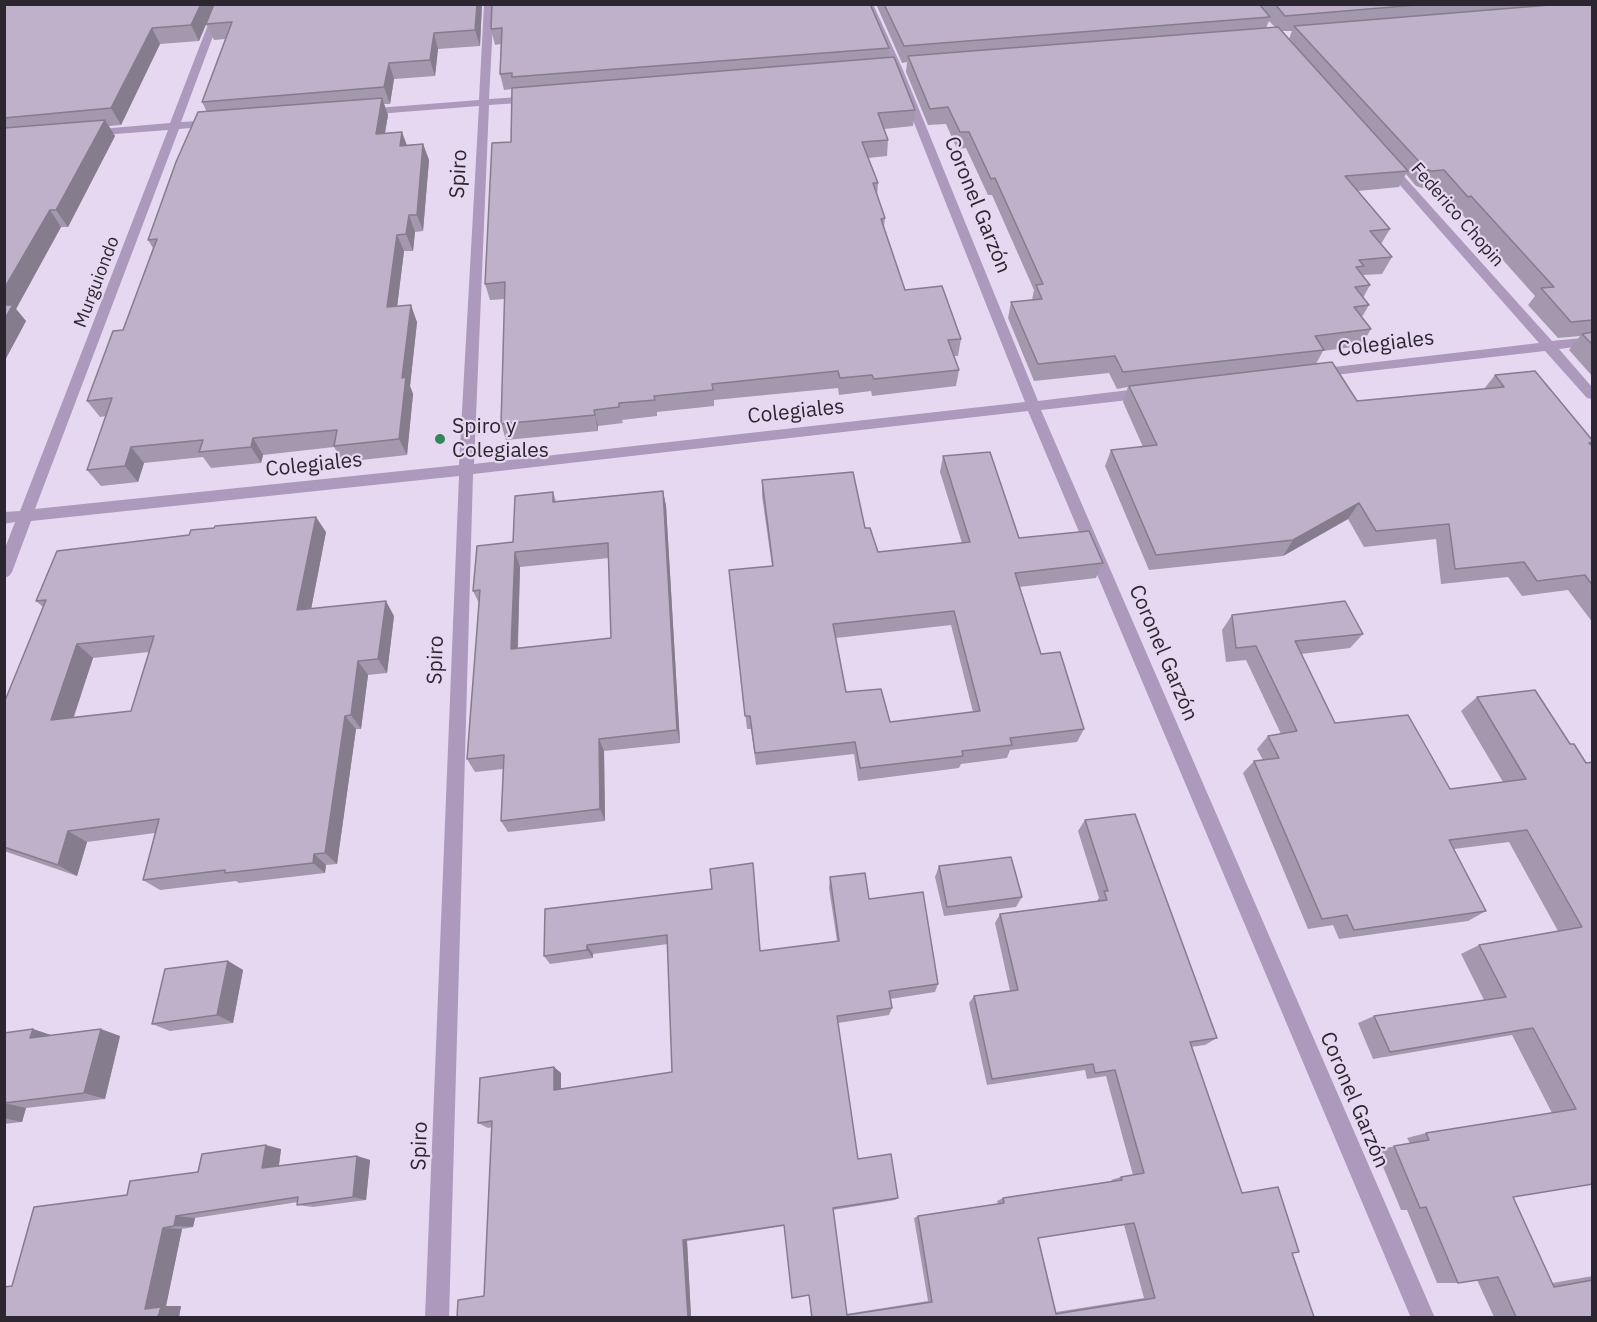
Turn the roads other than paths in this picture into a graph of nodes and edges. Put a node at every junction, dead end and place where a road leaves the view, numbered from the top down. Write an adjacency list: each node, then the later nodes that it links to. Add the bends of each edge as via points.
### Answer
1 (221, 4): 8 (street, Murguiondo)
2 (489, 4): 5 (street, Spiro)
3 (868, 4): 16 (street, Coronel Garzón)
4 (544, 98): 5 (street)
5 (485, 103): 6 (street); 17 (street, Spiro)
6 (355, 113)
7 (224, 122): 8 (street)
8 (176, 126): 9 (street); 18 (street, Murguiondo)
9 (73, 135)
10 (1377, 152): 12 (street, Federico Chopin)
11 (1593, 341): 12 (street, Colegiales)
12 (1549, 346): 13 (street, Colegiales); 15 (street, Federico Chopin)
13 (1303, 375)
14 (1162, 391): 16 (street, Colegiales)
15 (1593, 395)
16 (1033, 406): 17 (street, Colegiales); 22 (street, Coronel Garzón)
17 (466, 470): 18 (street, Colegiales); 21 (street, Spiro)
18 (26, 516): 19 (street, Colegiales); 20 (street, Murguiondo)
19 (4, 519)
20 (4, 572)
21 (436, 1317)
22 (1423, 1317)

